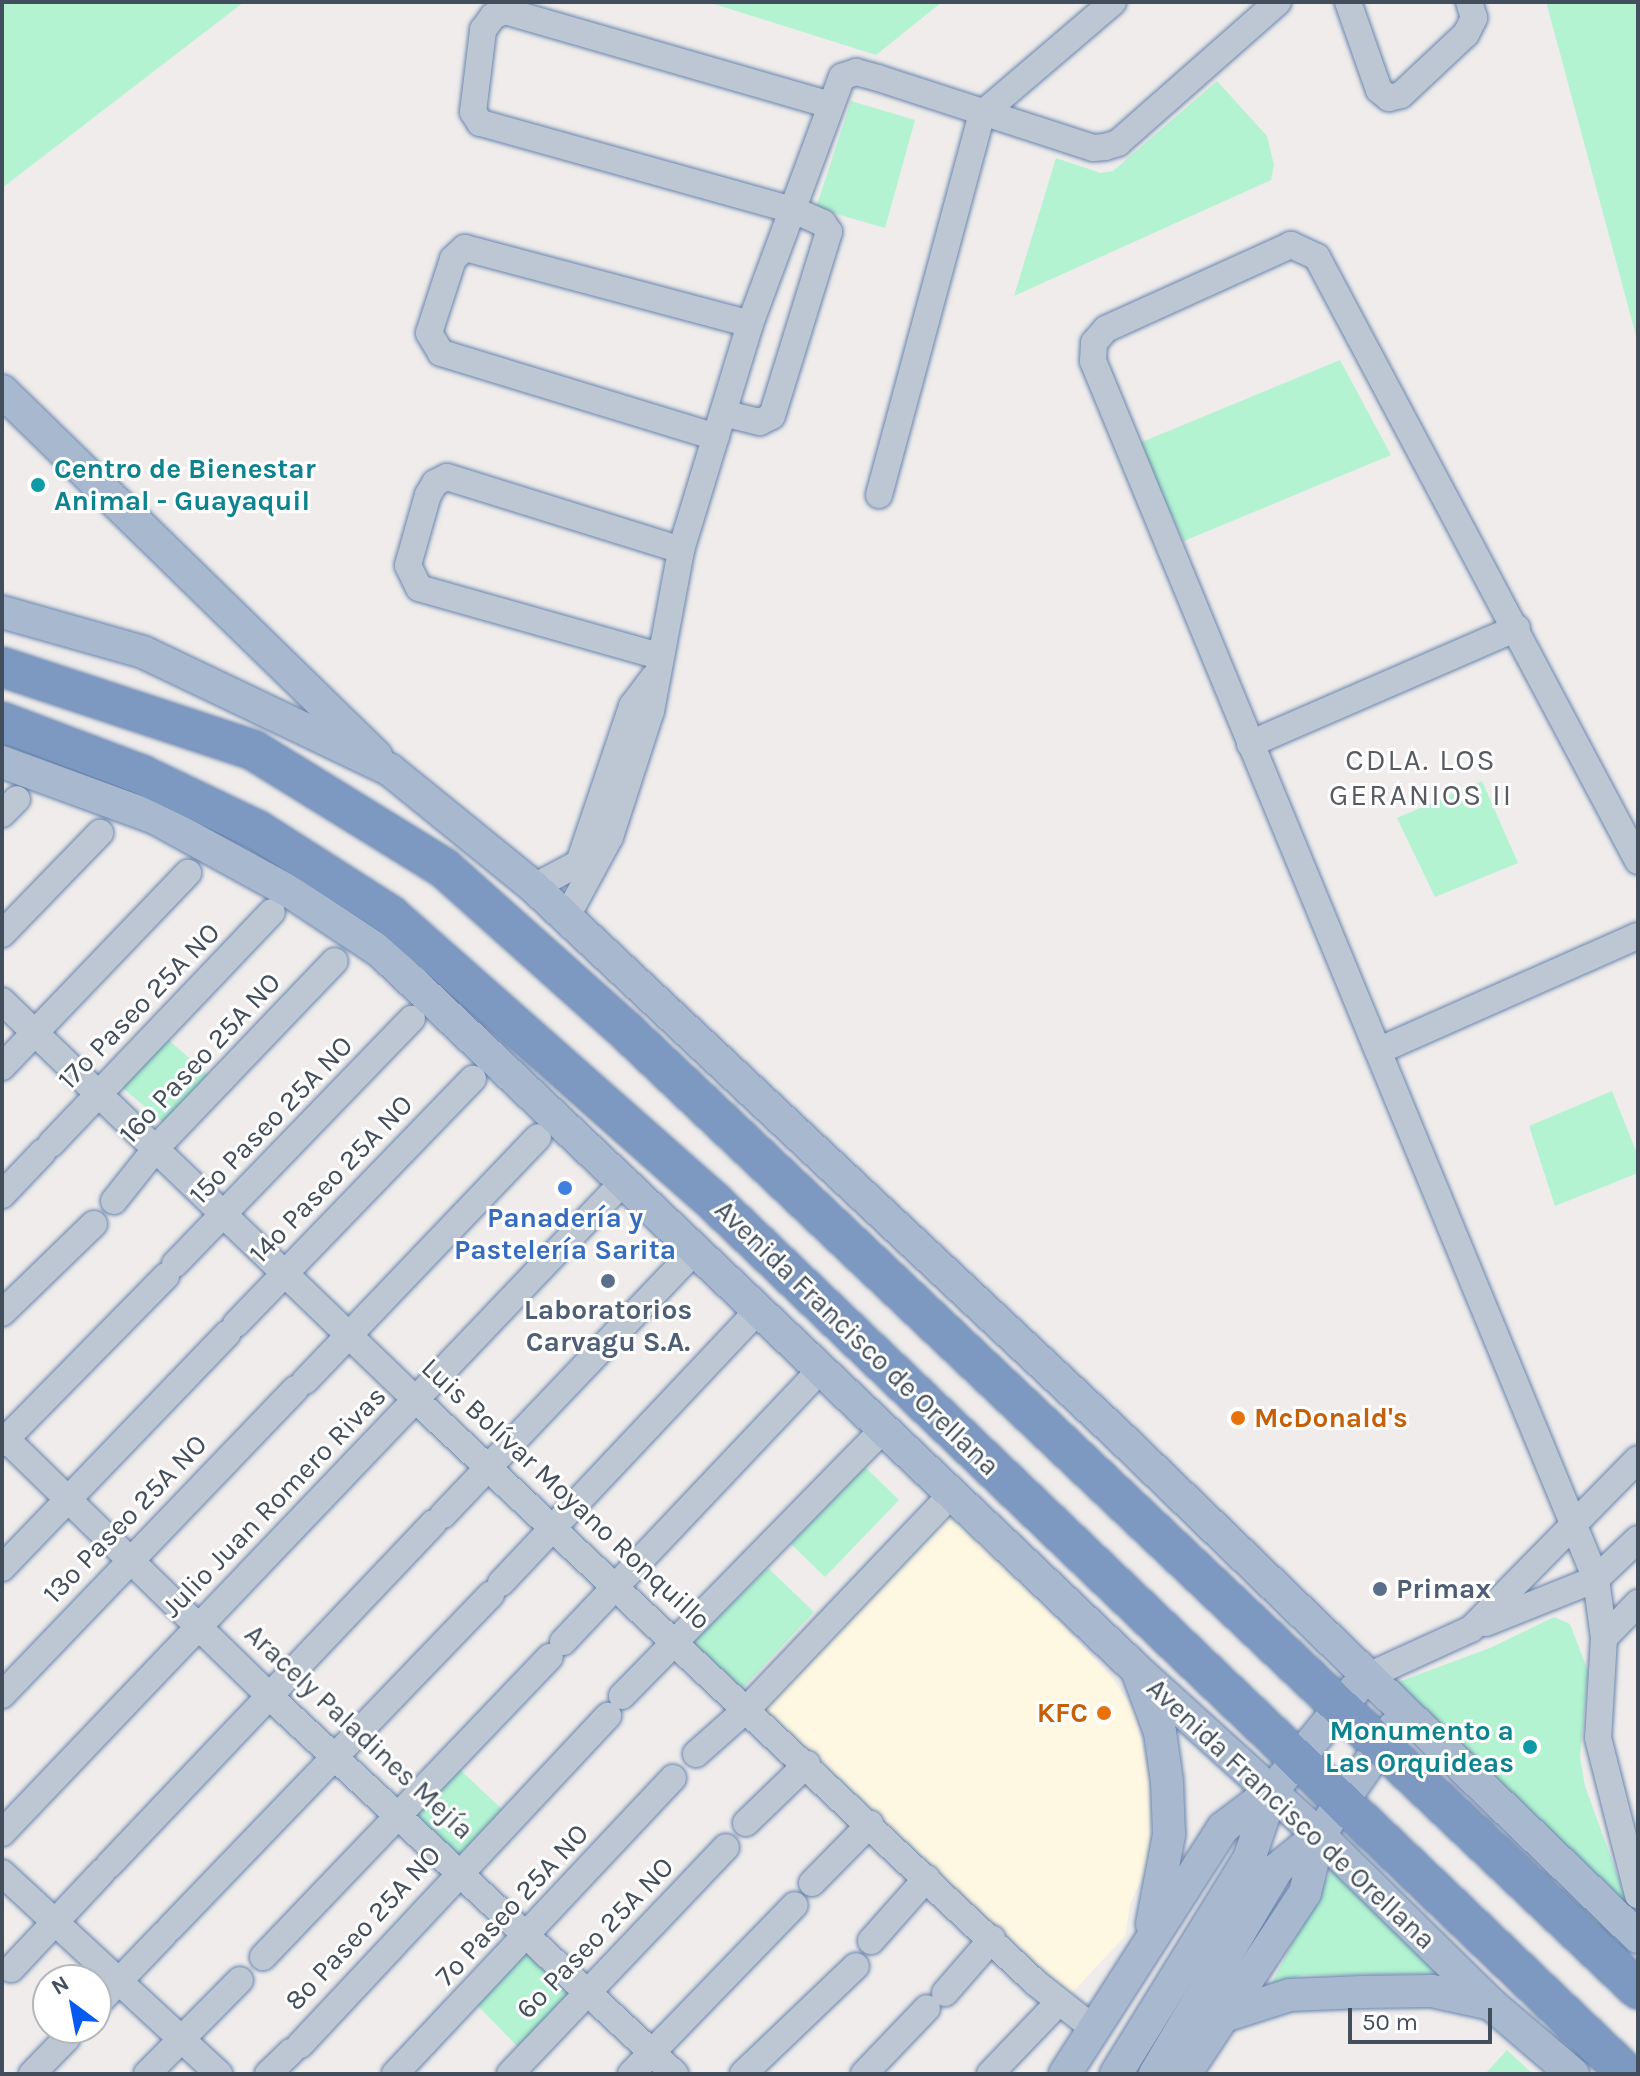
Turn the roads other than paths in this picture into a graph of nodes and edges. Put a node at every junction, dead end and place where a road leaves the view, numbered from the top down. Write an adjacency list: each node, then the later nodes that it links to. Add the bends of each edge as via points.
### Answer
1 (1113, 2): 6 (street)
2 (1278, 2): 6 (street, via 1118,143 1093,148)
3 (1348, 2): 4 (street, via 1379,90 1389,98 1401,95 1466,34 1474,18)
4 (1469, 2)
5 (828, 104): 6 (street, via 842,77 856,72); 7 (street); 7 (street, via 505,11 493,16 483,30 473,112 480,123)
6 (982, 114): 11 (street)
7 (796, 211): 8 (street); 10 (street, via 823,223 829,240 772,416)
8 (750, 324): 10 (street); 10 (street, via 465,248 453,259 429,333 441,353)
9 (2, 391): 20 (main road)
10 (720, 425): 12 (street)
11 (879, 495)
12 (681, 550): 16 (street); 16 (street, via 447,477 428,495 408,565 419,588)
13 (2, 612): 20 (main road, via 143,652)
14 (1517, 628): 18 (street); 18 (street, via 1317,257 1291,245 1106,329 1094,343 1093,361); 22 (street)
15 (2, 667): 75 (highway, via 253,750 444,868 621,1026)
16 (656, 667): 23 (street, via 651,711 610,837)
17 (2, 722): 80 (highway, Avenida Francisco de Orellana, via 142,775 257,830 390,915 708,1196)
18 (1250, 744): 34 (street)
19 (2, 762): 40 (main road, Avenida Francisco de Orellana, via 155,818 292,893 381,952)
20 (390, 770): 25 (main road)
21 (100, 833): 28 (street)
22 (1638, 861)
23 (587, 866): 25 (street); 27 (street)
24 (188, 873): 33 (street)
25 (534, 887): 27 (main road)
26 (272, 912): 37 (street, 17º Paseo 25A NO)
27 (566, 918): 71 (main road, via 1111,1428)
28 (2, 934)
29 (1638, 936): 34 (street)
30 (335, 961): 39 (street, 16º Paseo 25A NO)
31 (2, 1001): 33 (street, Luis Bolívar Moyano Ronquillo)
32 (412, 1019): 43 (street, 15º Paseo 25A NO)
33 (35, 1032): 35 (street); 37 (street, Luis Bolívar Moyano Ronquillo)
34 (1378, 1051): 59 (street)
35 (2, 1067)
36 (473, 1079): 46 (street, 14º Paseo 25A NO)
37 (100, 1093): 39 (street, Luis Bolívar Moyano Ronquillo); 41 (street, 17º Paseo 25A NO)
38 (538, 1137): 49 (street, 13º Paseo 25A NO)
39 (157, 1147): 42 (street, 16º Paseo 25A NO); 43 (street, Luis Bolívar Moyano Ronquillo)
40 (625, 1180): 45 (main road, Avenida Francisco de Orellana); 51 (street, Julio Juan Romero Rivas)
41 (2, 1195)
42 (114, 1201)
43 (225, 1212): 46 (street, Luis Bolívar Moyano Ronquillo); 53 (street, 15º Paseo 25A NO)
44 (94, 1224): 48 (street)
45 (695, 1250): 47 (main road, Avenida Francisco de Orellana); 55 (street)
46 (287, 1271): 49 (street, Luis Bolívar Moyano Ronquillo); 57 (street, 14º Paseo 25A NO)
47 (759, 1309): 50 (main road, Avenida Francisco de Orellana); 58 (street)
48 (2, 1313)
49 (349, 1332): 51 (street, Luis Bolívar Moyano Ronquillo); 61 (street, 13º Paseo 25A NO)
50 (821, 1369): 52 (main road, Avenida Francisco de Orellana); 64 (street)
51 (416, 1400): 55 (street, Luis Bolívar Moyano Ronquillo); 66 (street, Julio Juan Romero Rivas)
52 (885, 1427): 56 (main road, Avenida Francisco de Orellana); 69 (street, 8º Paseo 25A NO)
53 (3, 1439): 57 (street, Aracely Paladines Mejía)
54 (1638, 1459): 59 (street)
55 (488, 1467): 58 (street, Luis Bolívar Moyano Ronquillo); 73 (street)
56 (954, 1492): 70 (main road, Avenida Francisco de Orellana); 74 (street)
57 (68, 1498): 61 (street, Aracely Paladines Mejía); 62 (street, 14º Paseo 25A NO)
58 (552, 1527): 64 (street, Luis Bolívar Moyano Ronquillo); 79 (street)
59 (1575, 1529): 63 (street); 67 (street)
60 (1638, 1539): 63 (street)
61 (131, 1558): 66 (street, Aracely Paladines Mejía); 72 (street, 13º Paseo 25A NO)
62 (2, 1568)
63 (1596, 1579): 67 (street); 68 (street)
64 (615, 1587): 69 (street, Luis Bolívar Moyano Ronquillo); 85 (street)
65 (1638, 1603): 68 (street)
66 (198, 1627): 73 (street, Aracely Paladines Mejía); 88 (street, Julio Juan Romero Rivas)
67 (1471, 1629): 71 (street)
68 (1604, 1638): 95 (street, via 1598,1738)
69 (679, 1642): 74 (street, Luis Bolívar Moyano Ronquillo); 91 (street, 8º Paseo 25A NO)
70 (1137, 1670): 83 (main road, Avenida Francisco de Orellana); 100 (main road, via 1160,1732 1167,1782 1169,1835)
71 (1366, 1677): 75 (main road); 76 (main road)
72 (2, 1695)
73 (269, 1696): 79 (street, Aracely Paladines Mejía); 97 (street)
74 (748, 1708): 78 (street); 81 (street, Luis Bolívar Moyano Ronquillo)
75 (1339, 1708): 77 (highway); 80 (main road)
76 (1405, 1713): 77 (main road); 99 (main road)
77 (1381, 1745): 84 (main road); 109 (highway)
78 (696, 1754)
79 (333, 1755): 85 (street, Aracely Paladines Mejía); 107 (street)
80 (1297, 1759): 83 (main road); 84 (highway, Avenida Francisco de Orellana)
81 (807, 1764): 86 (street); 87 (street, Luis Bolívar Moyano Ronquillo)
82 (673, 1778): 98 (street, 7º Paseo 25A NO)
83 (1272, 1791): 89 (main road, Avenida Francisco de Orellana); 100 (main road, via 1223,1828); 131 (main road, via 1249,1859)
84 (1341, 1802): 89 (main road); 134 (highway, Avenida Francisco de Orellana)
85 (397, 1812): 91 (street, Aracely Paladines Mejía); 103 (street)
86 (746, 1823)
87 (870, 1824): 93 (street, Luis Bolívar Moyano Ronquillo); 94 (street)
88 (2, 1833)
89 (1319, 1835): 112 (main road, Avenida Francisco de Orellana); 113 (main road, via 1305,1893); 132 (main road, via 1277,1869)
90 (726, 1847): 110 (street, 6º Paseo 25A NO)
91 (460, 1870): 98 (street, Aracely Paladines Mejía); 122 (street, 8º Paseo 25A NO)
92 (2, 1873): 97 (street)
93 (927, 1878): 101 (street, Luis Bolívar Moyano Ronquillo); 102 (street)
94 (812, 1883)
95 (1638, 1895)
96 (795, 1905): 117 (street)
97 (54, 1921): 105 (street); 107 (street)
98 (529, 1936): 110 (street, Aracely Paladines Mejía); 123 (street, 7º Paseo 25A NO)
99 (1638, 1937)
100 (1150, 1938): 114 (main road)
101 (992, 1939): 111 (street, Luis Bolívar Moyano Ronquillo); 128 (street)
102 (871, 1941)
103 (263, 1957)
104 (856, 1966): 127 (street)
105 (11, 1969)
106 (240, 1980): 115 (street)
107 (117, 1981): 108 (street); 115 (street)
108 (112, 1987)
109 (1638, 1989)
110 (588, 1992): 117 (street, Aracely Paladines Mejía); 124 (street, 6º Paseo 25A NO)
111 (1058, 2003): 114 (street, Luis Bolívar Moyano Ronquillo); 129 (street)
112 (1491, 2004): 113 (main road, via 1432,1991 1290,1995); 133 (main road, Avenida Francisco de Orellana)
113 (1224, 2016): 118 (main road)
114 (1093, 2028): 130 (main road)
115 (178, 2040): 120 (street); 121 (street)
116 (62, 2044): 119 (street)
117 (652, 2052): 125 (street); 126 (street, Aracely Paladines Mejía)
118 (1189, 2072)
119 (32, 2074)
120 (147, 2074)
121 (219, 2074)
122 (268, 2074)
123 (395, 2074)
124 (510, 2074)
125 (631, 2074)
126 (675, 2074)
127 (743, 2074)
128 (864, 2074)
129 (990, 2074)
130 (1065, 2074)
131 (1116, 2074)
132 (1155, 2074)
133 (1573, 2074)
134 (1627, 2074)

